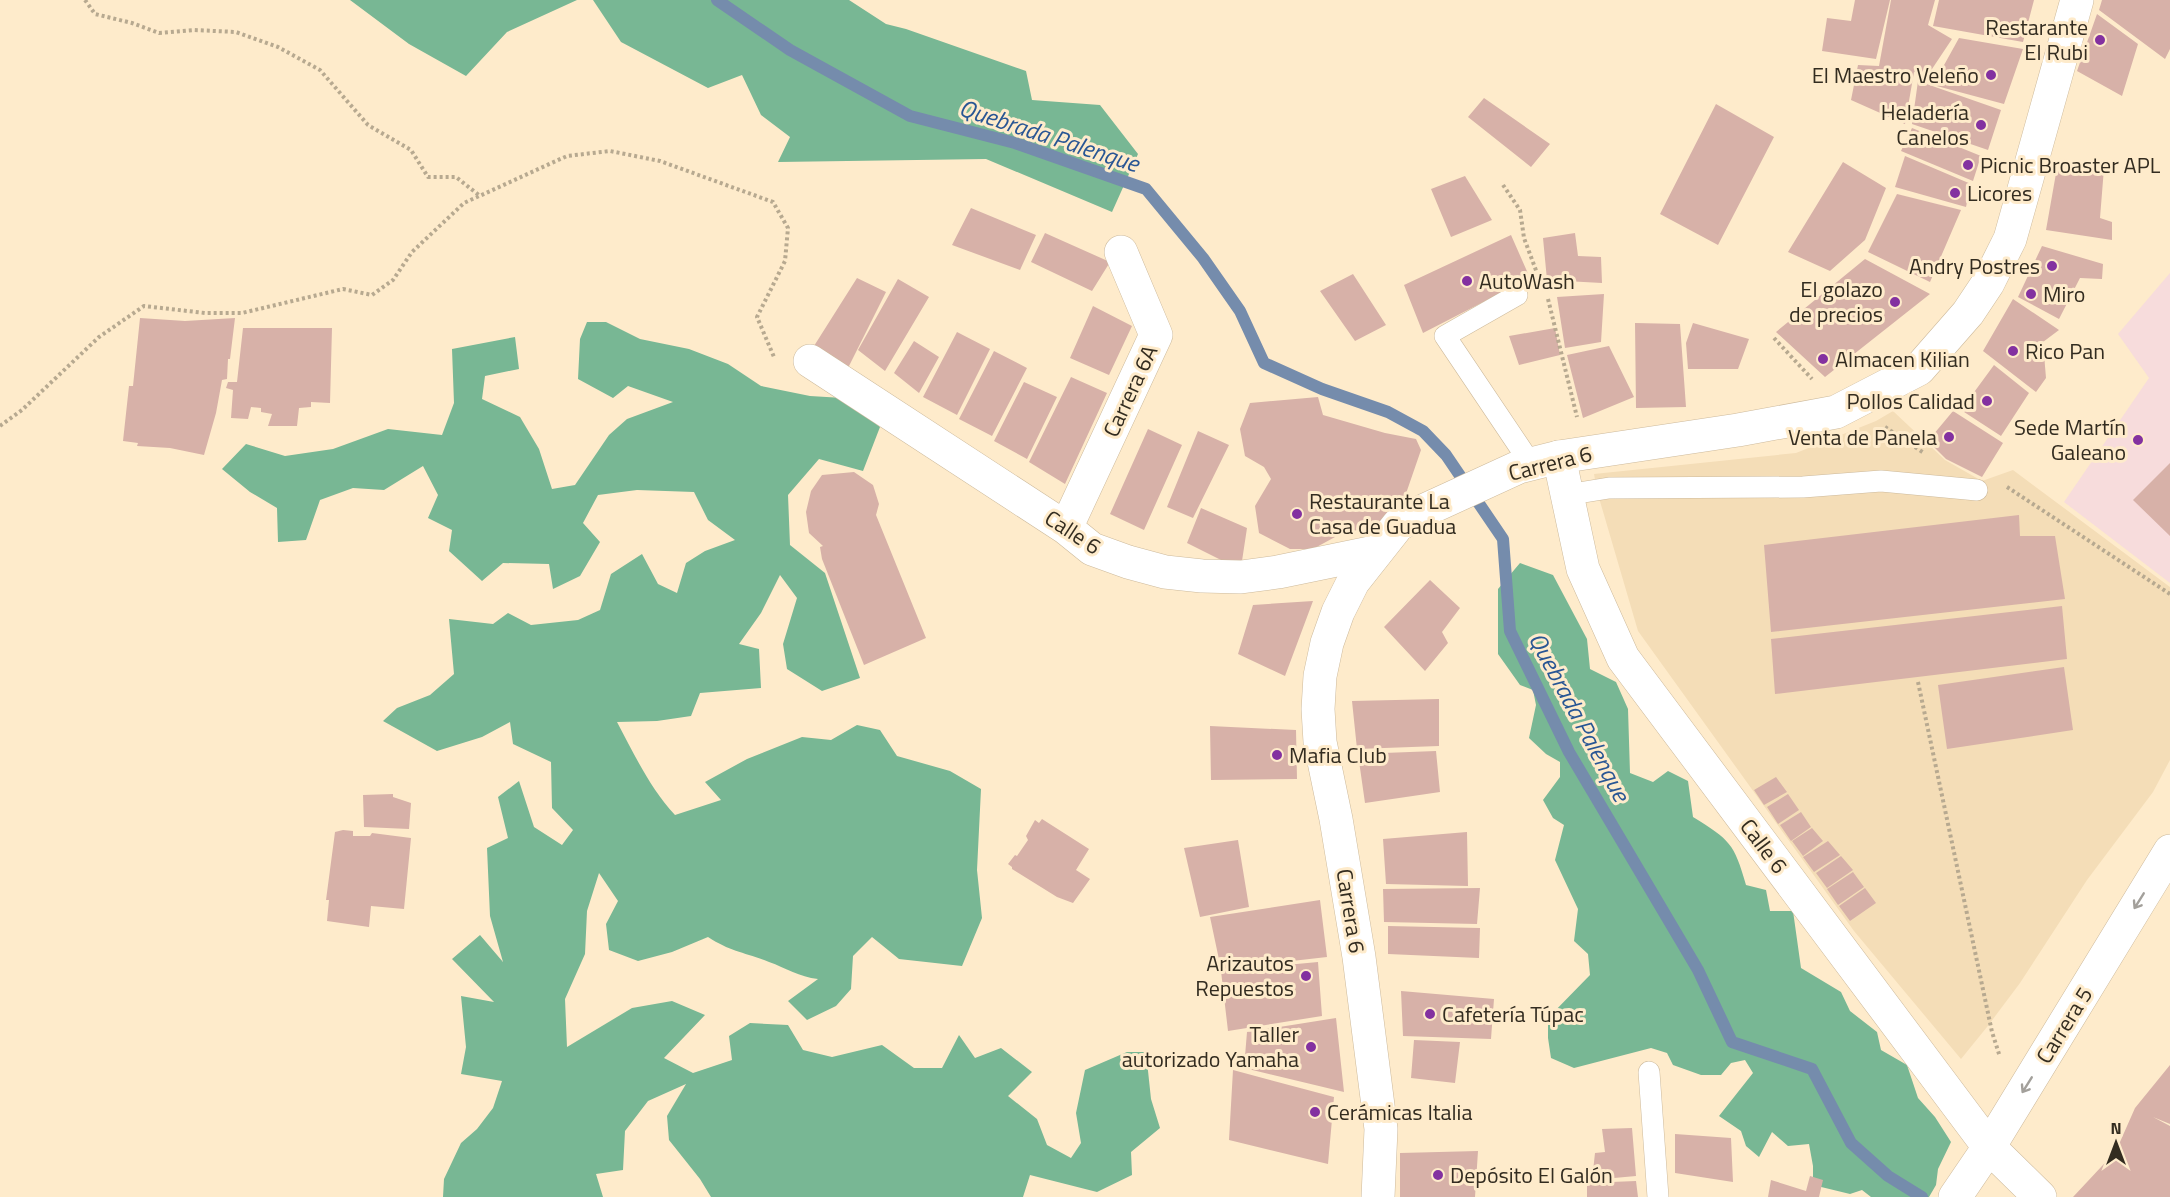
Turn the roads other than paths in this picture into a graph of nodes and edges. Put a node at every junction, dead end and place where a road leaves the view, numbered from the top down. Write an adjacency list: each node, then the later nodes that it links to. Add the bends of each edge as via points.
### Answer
1 (2077, 0): 5 (street, Carrera 6, via 2010,239 1988,284 1968,313 1919,369 1841,410)
2 (1121, 252): 8 (street, Carrera 6A, via 1156,335)
3 (1517, 295): 5 (lane, via 1445,336)
4 (810, 362): 8 (street, Calle 6)
5 (1549, 460): 7 (street, Calle 6); 9 (street, Carrera 6, via 1423,511 1398,525)
6 (1977, 490): 7 (lane, via 1881,482 1791,487 1609,488)
7 (1566, 495): 12 (street, Calle 6, via 1583,569 1623,658)
8 (1066, 528): 9 (street, Calle 6, via 1092,549 1128,562 1202,576 1241,577 1278,572)
9 (1375, 552): 14 (street, Carrera 6, via 1338,612 1320,676 1318,709 1320,742 1358,947 1381,1129)
10 (2170, 851): 12 (street, Carrera 5, one-way to 12)
11 (1649, 1072): 15 (lane)
12 (1989, 1146): 13 (street, Carrera 5); 16 (street, Calle 6)
13 (1959, 1191)
14 (1378, 1197)
15 (1658, 1197)
16 (2040, 1197)

